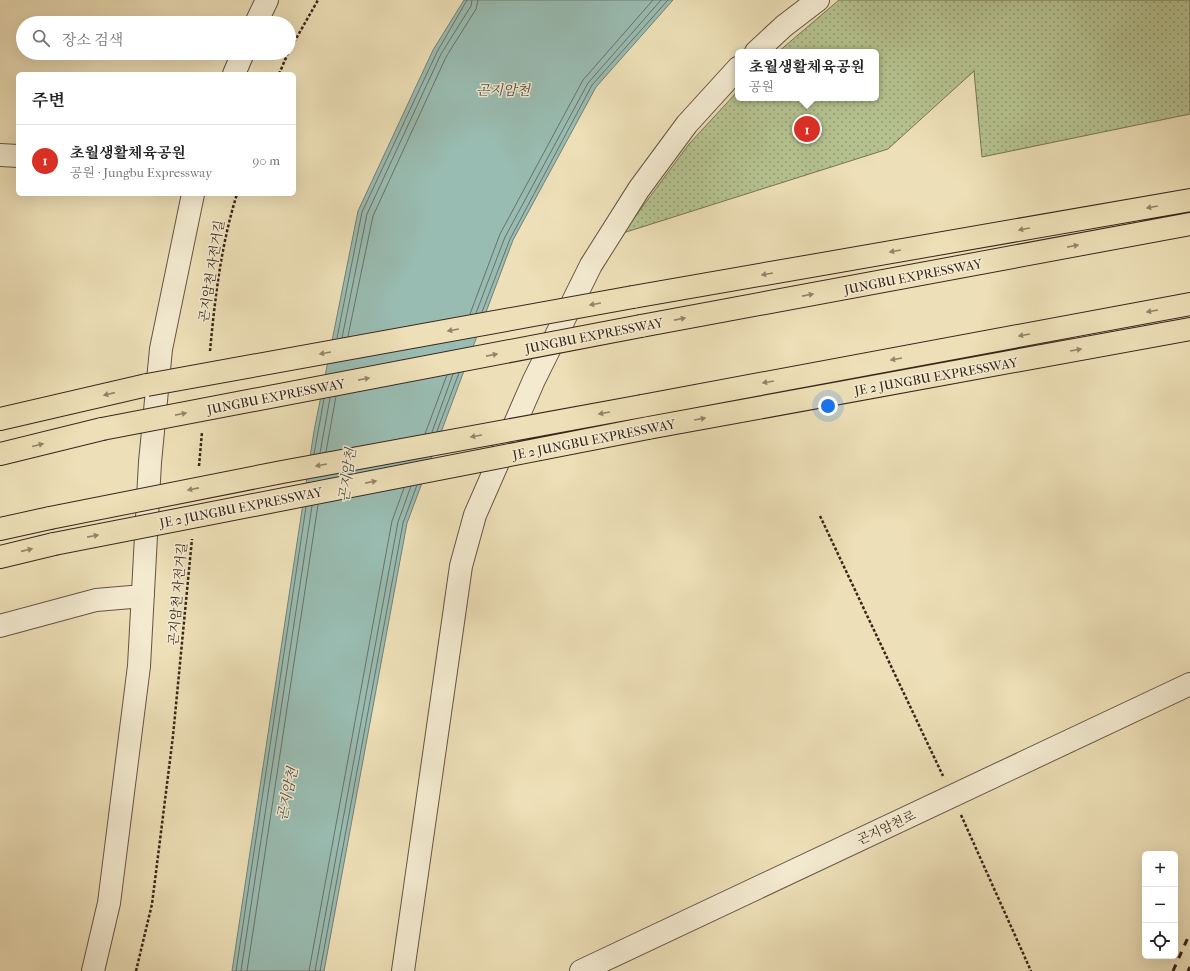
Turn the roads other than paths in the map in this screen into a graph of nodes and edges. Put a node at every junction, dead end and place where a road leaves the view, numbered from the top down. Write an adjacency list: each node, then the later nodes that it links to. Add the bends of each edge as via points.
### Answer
1 (266, 0): 3 (street)
2 (818, 0): 4 (street)
3 (259, 16)
4 (759, 49)
5 (240, 60): 7 (street)
6 (735, 71): 23 (street, via 687,124 639,188 591,265 534,380 475,515 461,566)
7 (235, 72)
8 (0, 155): 9 (street)
9 (16, 156)
10 (193, 196): 19 (street, via 161,349 150,462)
11 (1190, 200): 15 (highway, JUNGBU EXPRESSWAY, one-way to 15, bridge, via 147,385)
12 (1190, 224): 16 (highway, JUNGBU EXPRESSWAY, one-way to 12, bridge, via 102,429)
13 (1190, 304): 17 (highway, JE 2 JUNGBU EXPRESSWAY, one-way to 17, bridge, via 282,472)
14 (1190, 329): 18 (highway, JE 2 JUNGBU EXPRESSWAY, one-way to 14, bridge, via 54,544 648,428)
15 (0, 419)
16 (0, 454)
17 (0, 529)
18 (0, 557)
19 (143, 596): 20 (street, via 96,600); 22 (street, via 139,666 109,903)
20 (0, 626)
21 (1190, 684): 24 (street, 곤지암천로)
22 (93, 971)
23 (403, 971)
24 (581, 971)

